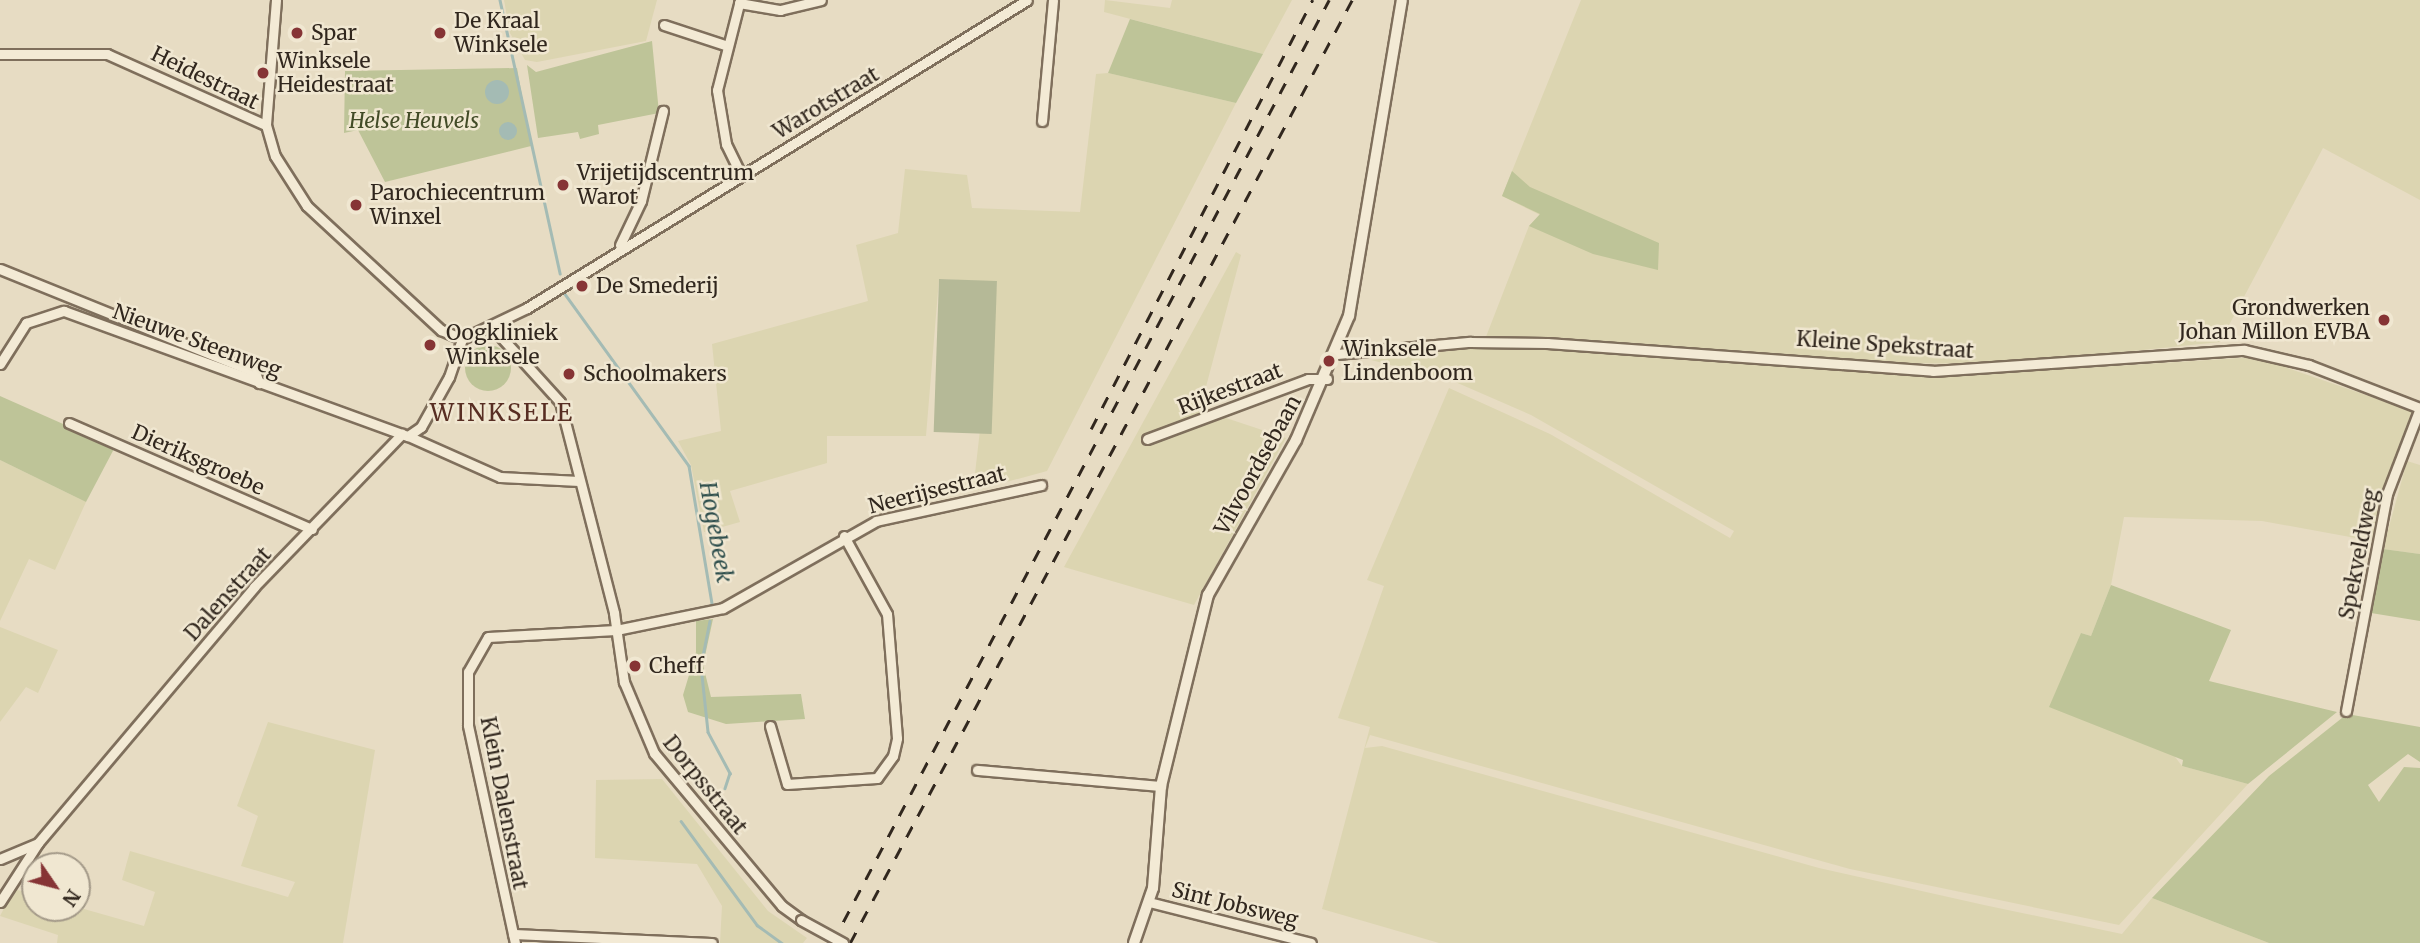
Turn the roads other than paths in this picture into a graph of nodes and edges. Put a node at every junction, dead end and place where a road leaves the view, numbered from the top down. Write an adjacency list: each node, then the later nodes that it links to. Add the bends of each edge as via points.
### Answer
1 (276, 0): 12 (street)
2 (821, 0): 6 (street, via 780,10)
3 (1027, 0): 13 (street, Warotstraat)
4 (1053, 0): 11 (street)
5 (1402, 0): 18 (street, Vilvoordsebaan, via 1349,316)
6 (740, 2): 8 (street)
7 (664, 25): 8 (street)
8 (725, 45): 13 (street, via 719,102)
9 (0, 54): 12 (street, Heidestraat, via 107,54)
10 (663, 111): 14 (street, via 641,201)
11 (1042, 121)
12 (266, 125): 17 (street, Heidestraat, via 275,156 307,206 441,330)
13 (741, 175): 14 (street, Warotstraat)
14 (619, 247): 16 (street, Warotstraat)
15 (0, 269): 21 (street, via 255,372)
16 (492, 327): 17 (street, Warotstraat); 26 (street, Dorpsstraat, via 561,402)
17 (461, 338): 24 (street, Dalenstraat, via 449,377 421,427)
18 (1336, 354): 20 (street, Vilvoordsebaan); 22 (street, Kleine Spekstraat, via 1470,342 1547,343 1946,371 2244,350 2309,365)
19 (0, 364): 21 (street, Nieuwe Steenweg, via 26,323 64,311)
20 (1327, 379): 25 (street, Rijkestraat, via 1308,379); 34 (street, Vilvoordsebaan, via 1208,594)
21 (259, 383): 24 (street, Nieuwe Steenweg)
22 (2420, 408): 31 (street, Spekveldweg, via 2387,494)
23 (69, 423): 28 (street, Dieriksgroebe)
24 (405, 435): 26 (street, via 512,480); 28 (street, Dalenstraat)
25 (1147, 439)
26 (579, 481): 30 (street, Dorpsstraat)
27 (1041, 485): 29 (street, Neerijsestraat, via 876,521)
28 (312, 529): 35 (street, Dalenstraat, via 254,587)
29 (844, 536): 30 (street, Neerijsestraat, via 723,608); 32 (street, via 887,614 897,738 893,756 877,778 787,784)
30 (616, 630): 39 (street, Klein Dalenstraat, via 496,633 471,658 468,725); 42 (street, Dorpsstraat, bridge, via 629,700 654,753 782,906)
31 (2346, 711)
32 (770, 726)
33 (977, 770): 34 (street)
34 (1161, 786): 38 (street, Vilvoordsebaan)
35 (38, 843): 36 (street, Dalenstraat); 37 (street)
36 (0, 859)
37 (0, 902)
38 (1149, 902): 43 (street, Vilvoordsebaan); 44 (street, Sint Jobsweg)
39 (514, 938): 40 (street)
40 (647, 941): 41 (street)
41 (712, 943)
42 (843, 943)
43 (1134, 943)
44 (1311, 943)

